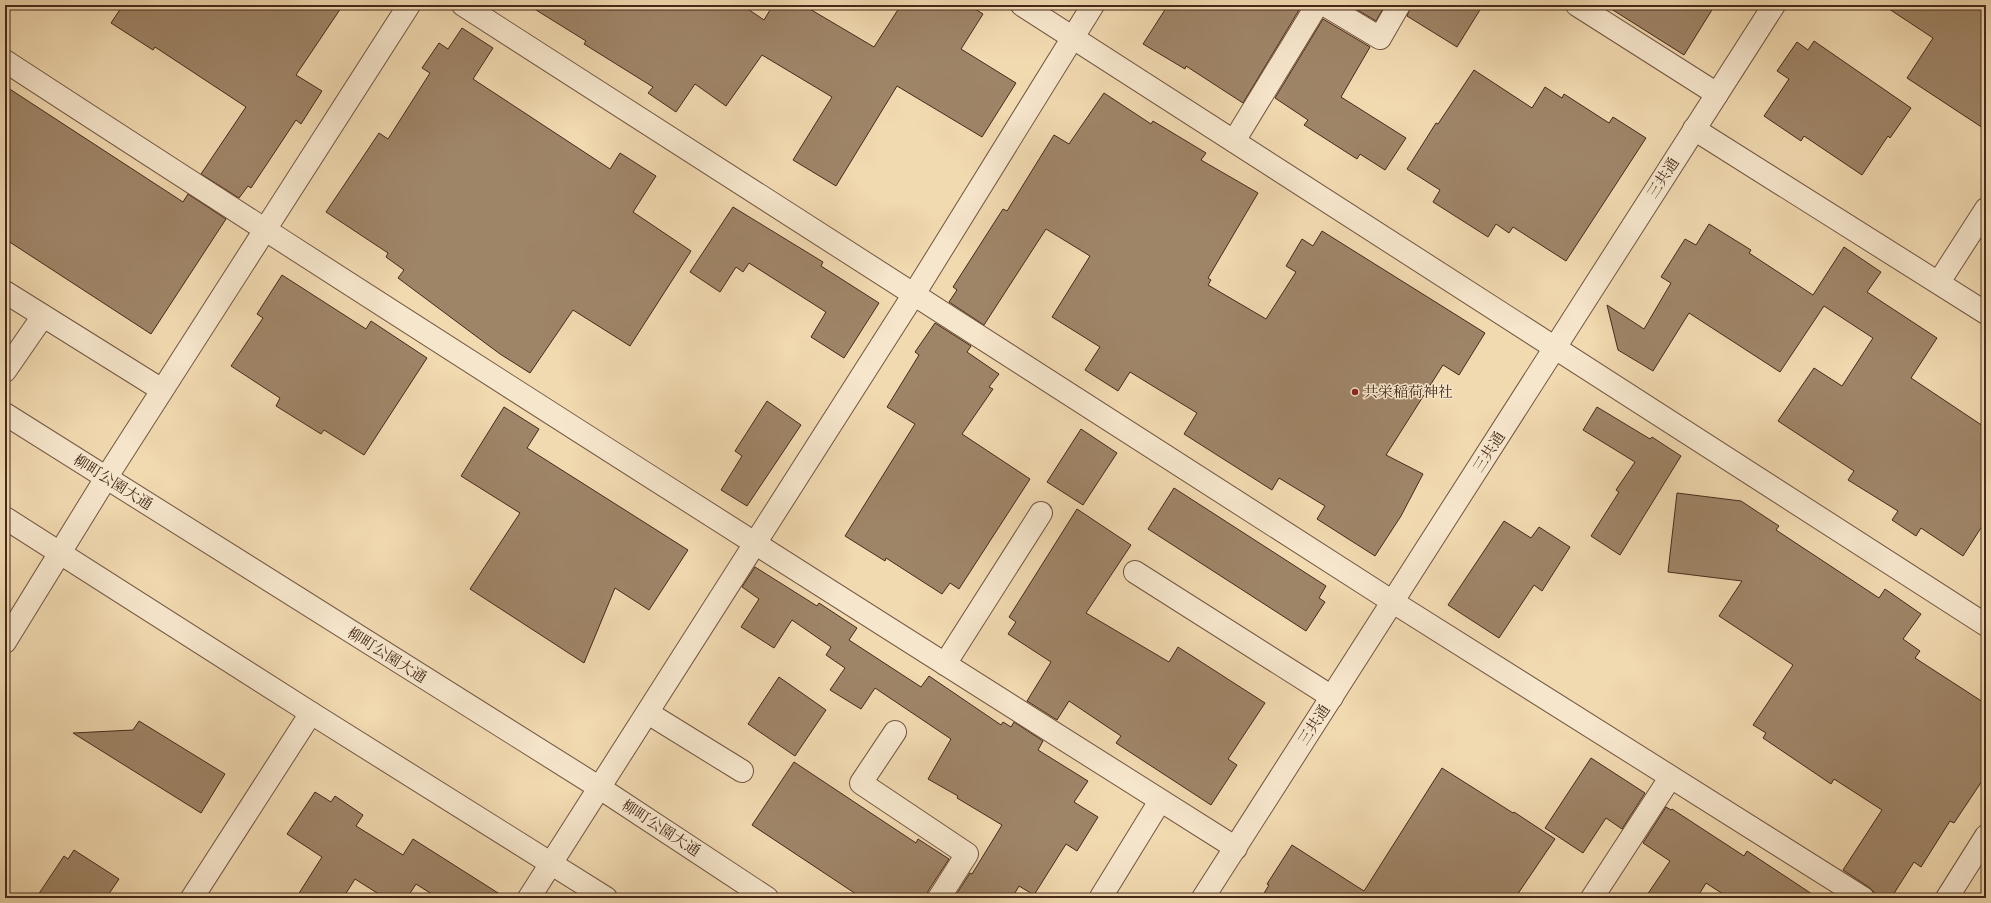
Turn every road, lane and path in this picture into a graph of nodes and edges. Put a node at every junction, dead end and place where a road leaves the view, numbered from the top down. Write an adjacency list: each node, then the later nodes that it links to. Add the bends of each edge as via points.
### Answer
1 (409, 5): 16 (street)
2 (463, 5): 19 (street)
3 (1022, 5): 10 (street)
4 (1093, 5): 10 (street)
5 (1317, 5): 14 (street)
6 (1325, 5): 7 (street, via 1380,38)
7 (1399, 5)
8 (1577, 5): 12 (street)
9 (1774, 5): 12 (street, 三共通)
10 (1072, 37): 14 (street); 19 (street)
11 (5, 61): 16 (street)
12 (1717, 94): 13 (street, 三共通)
13 (1694, 129): 17 (street); 22 (street, 三共通)
14 (1234, 141): 22 (street)
15 (1986, 208): 17 (street)
16 (264, 230): 24 (street); 29 (street)
17 (1939, 282): 20 (street)
18 (5, 292): 21 (street)
19 (914, 294): 29 (street); 32 (street)
20 (1986, 313)
21 (43, 316): 23 (street); 24 (street)
22 (1556, 346): 32 (street, 三共通); 33 (street)
23 (5, 371)
24 (162, 390): 26 (street)
25 (5, 414): 26 (street, 柳町公園大通)
26 (106, 478): 30 (street); 42 (street, 柳町公園大通)
27 (1041, 513): 35 (street)
28 (5, 518): 30 (street)
29 (754, 544): 35 (street); 38 (street)
30 (61, 554): 34 (street); 37 (street)
31 (1135, 572): 36 (street)
32 (1393, 602): 36 (street, 三共通); 41 (street)
33 (1986, 625)
34 (5, 642)
35 (945, 664): 43 (street)
36 (1332, 697): 45 (street, 三共通)
37 (311, 713): 46 (street); 47 (street)
38 (648, 713): 40 (street); 42 (street)
39 (895, 732): 51 (street, via 861,783 967,854)
40 (742, 771)
41 (1670, 778): 54 (street); 55 (street)
42 (600, 788): 46 (street); 50 (street, 柳町公園大通)
43 (1160, 800): 45 (street); 52 (street, via 1101,897)
44 (1986, 836): 56 (street)
45 (1236, 848): 53 (street, 三共通)
46 (552, 863): 48 (street); 49 (street)
47 (192, 898)
48 (529, 898)
49 (606, 898)
50 (767, 898)
51 (939, 898)
52 (1103, 898)
53 (1203, 898)
54 (1592, 898)
55 (1863, 898)
56 (1947, 898)

